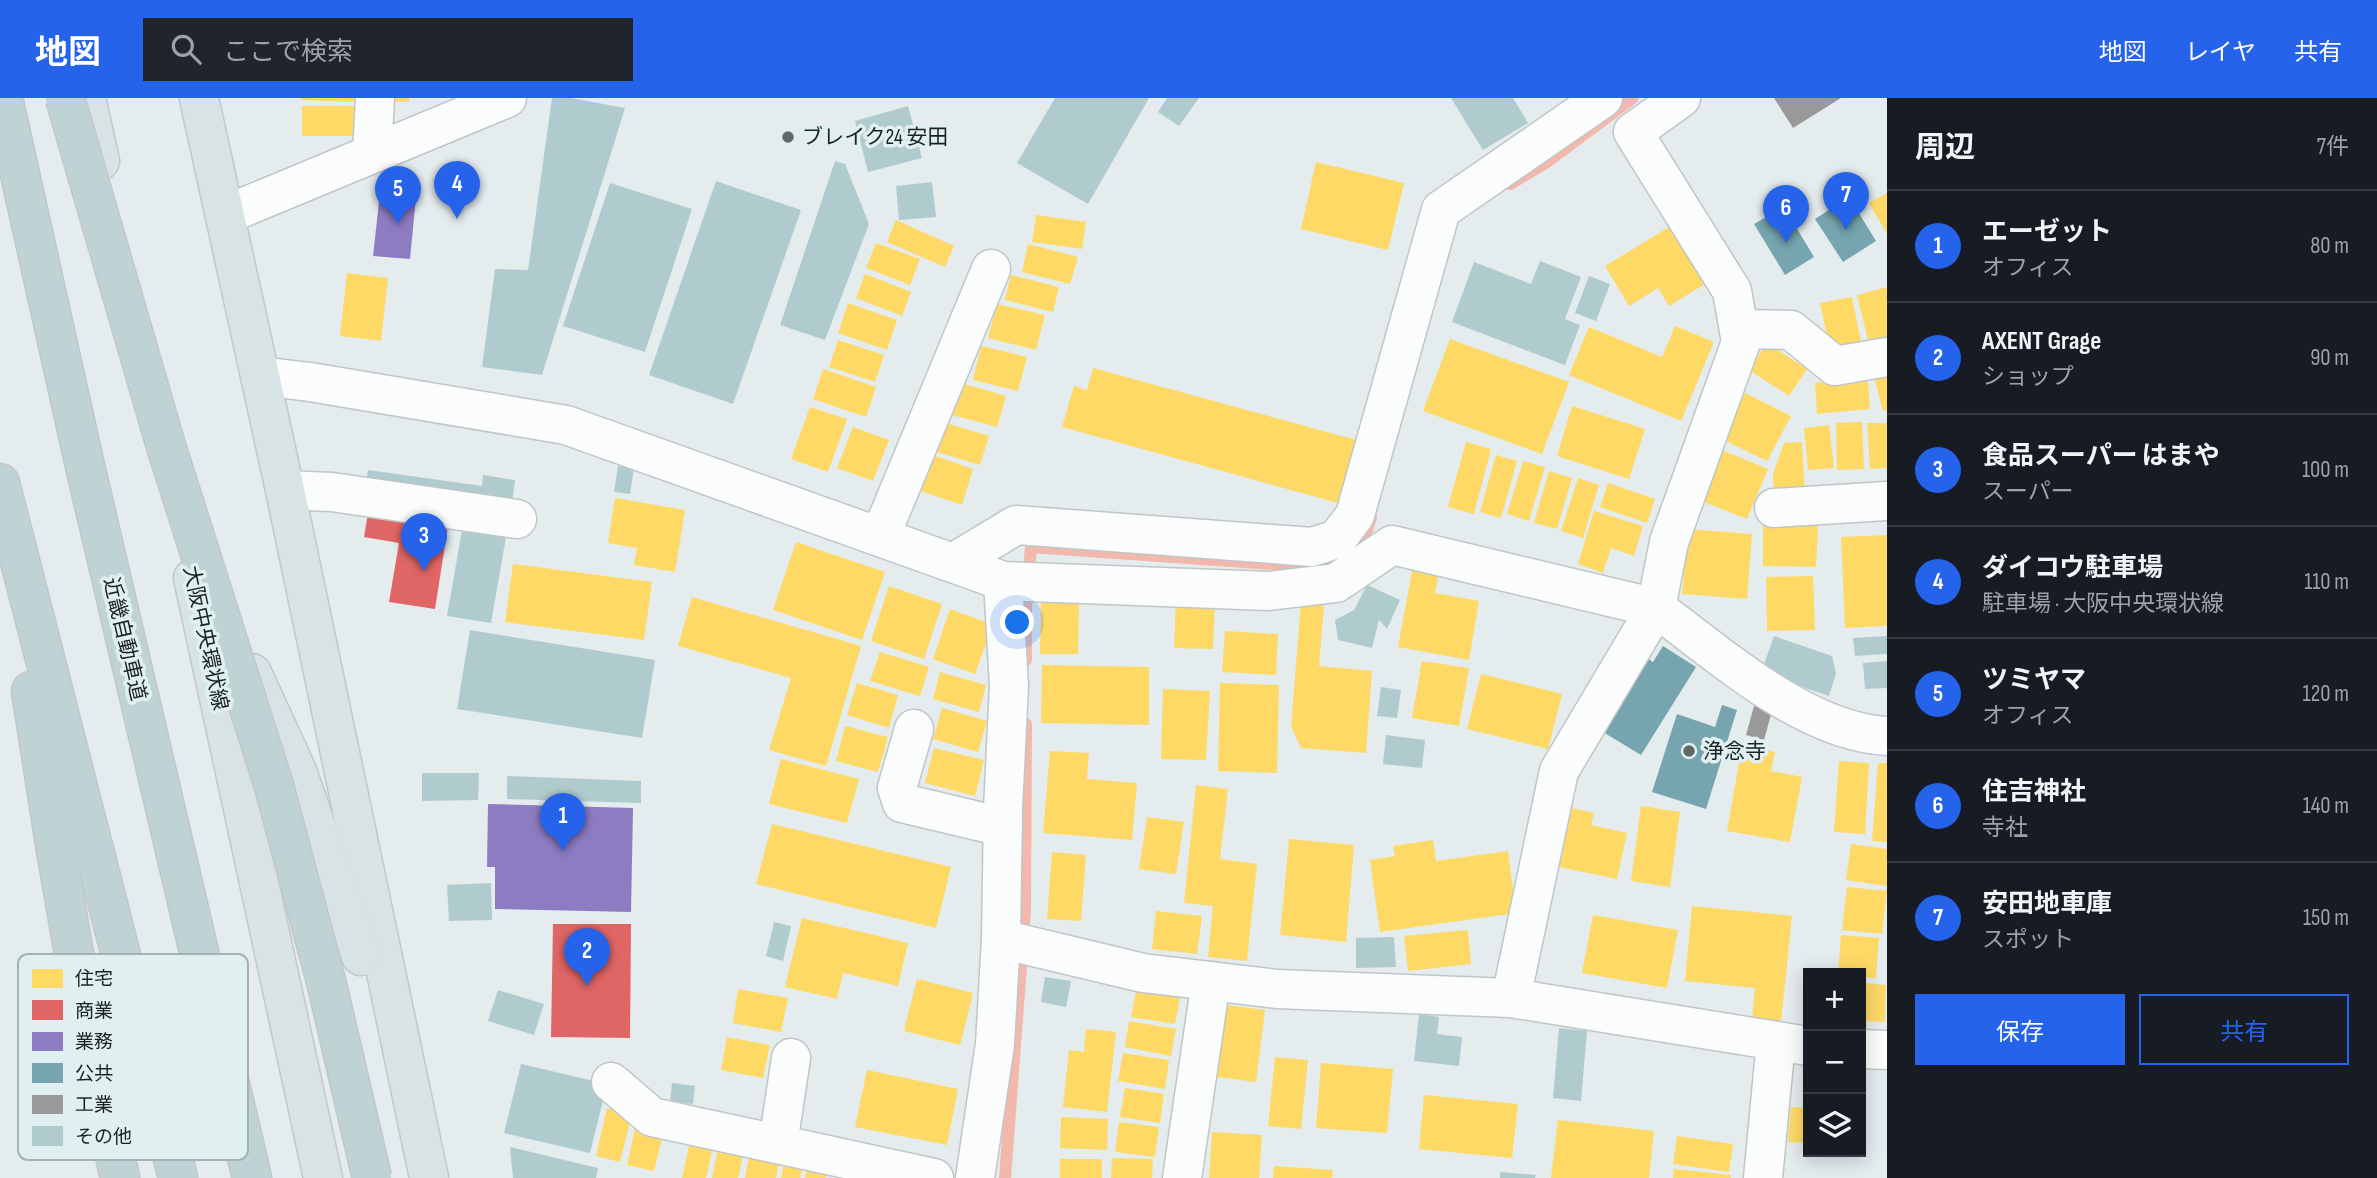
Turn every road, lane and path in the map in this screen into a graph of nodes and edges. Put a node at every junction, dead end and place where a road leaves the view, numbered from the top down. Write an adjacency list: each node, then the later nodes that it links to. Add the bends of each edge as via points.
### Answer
1 (3, 98): 32 (highway, 近畿自動車道)
2 (65, 98): 49 (highway, bridge, via 166,446 274,786)
3 (86, 98): 20 (main road, 大阪中央環状線)
4 (199, 98): 11 (main road)
5 (374, 98): 10 (street)
6 (507, 98): 10 (street)
7 (1681, 98): 9 (street)
8 (1599, 100): 9 (street); 23 (street, via 1441,210 1355,515 1337,539 1312,547 1016,525)
9 (1633, 132): 13 (street, via 1732,290)
10 (373, 153): 11 (street)
11 (225, 215): 15 (main road)
12 (991, 269): 22 (street)
13 (1739, 329): 14 (street, via 1791,330 1835,366); 25 (street, via 1741,342 1669,542)
14 (1887, 357)
15 (260, 376): 17 (main road); 22 (street, via 566,425)
16 (0, 484): 30 (highway); 31 (highway)
17 (285, 490): 21 (street, via 332,492); 40 (main road)
18 (1887, 501): 19 (street)
19 (1774, 508)
20 (179, 515): 40 (main road, via 297,771); 48 (main road, 大阪中央環状線)
21 (517, 519)
22 (880, 537): 23 (street)
23 (953, 563): 24 (street)
24 (1005, 581): 25 (street, via 1269,591 1336,583 1392,545); 28 (street, via 1009,686)
25 (1656, 608): 27 (street, via 1786,703 1863,735); 34 (street, via 1559,771)
26 (914, 729): 28 (street, via 897,788 902,803)
27 (1887, 736)
28 (1003, 827): 29 (street)
29 (1003, 940): 33 (street, via 1143,973); 52 (street, via 995,1044)
30 (74, 954)
31 (121, 954)
32 (200, 954)
33 (1211, 981): 34 (street, via 1277,989); 53 (street)
34 (1511, 998): 35 (street)
35 (1792, 1043): 54 (street)
36 (1866, 1049): 37 (street)
37 (1887, 1050)
38 (791, 1058): 41 (street)
39 (611, 1082): 41 (street, via 652,1117)
40 (418, 1128): 50 (main road)
41 (778, 1144): 51 (street)
42 (248, 1157): 47 (highway, 近畿自動車道)
43 (116, 1160): 45 (highway)
44 (173, 1160): 46 (highway)
45 (120, 1178)
46 (178, 1178)
47 (253, 1178)
48 (323, 1178)
49 (372, 1178)
50 (429, 1178)
51 (934, 1178)
52 (975, 1178)
53 (1182, 1178)
54 (1763, 1178)

